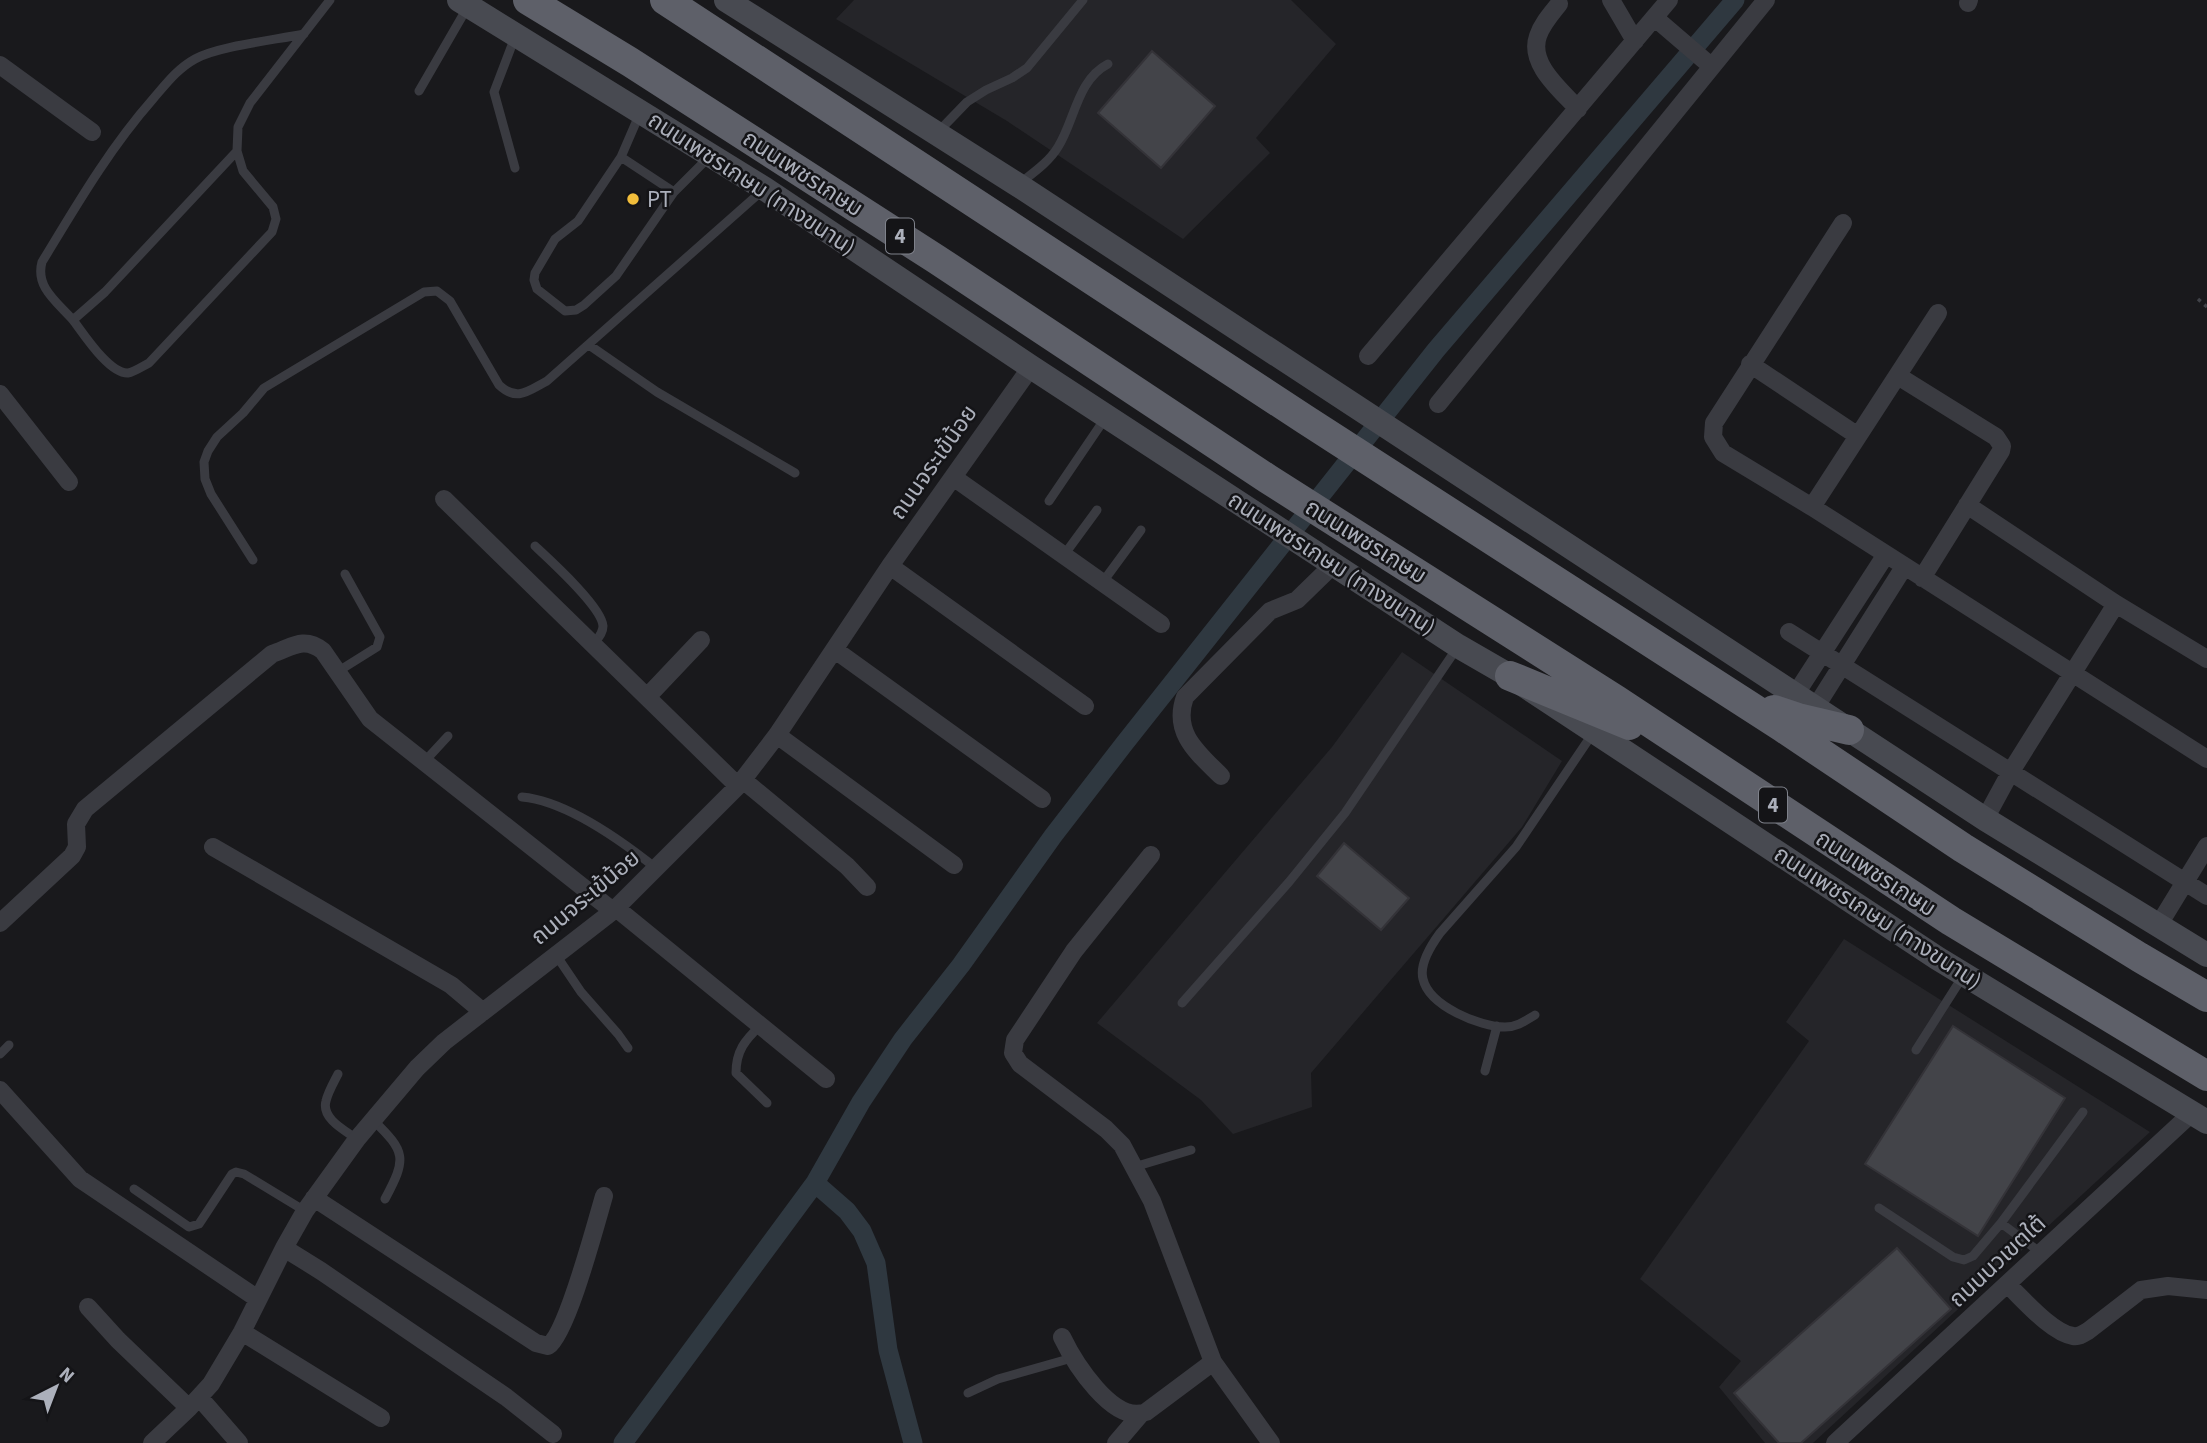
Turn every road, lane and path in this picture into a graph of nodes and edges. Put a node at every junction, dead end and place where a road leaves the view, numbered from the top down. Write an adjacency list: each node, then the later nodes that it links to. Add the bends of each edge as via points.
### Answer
1 (330, 0): 12 (lane)
2 (528, 0): 84 (highway, ถนนเพชรเกษม / 4)
3 (665, 0): 76 (highway)
4 (726, 0): 22 (main road)
5 (1083, 0): 22 (lane, via 1027,68 967,102)
6 (1611, 0): 14 (street)
7 (1669, 0): 11 (street)
8 (1766, 0): 15 (street)
9 (463, 3): 13 (main road, ถนนเพชรเกษม (ทางขนาน) / 4); 18 (lane)
10 (1559, 4): 19 (street, via 1542,28 1535,50 1541,65)
11 (1661, 24): 14 (street); 15 (street)
12 (304, 34): 23 (lane, via 250,103 238,127); 34 (lane, via 197,58 179,69 127,129 39,272 40,281)
13 (516, 35): 20 (main road, ถนนเพชรเกษม (ทางขนาน) / 4); 26 (lane, via 494,92)
14 (1635, 41): 19 (street)
15 (1706, 62): 41 (street, via 1535,286)
16 (1108, 64): 27 (lane, via 1098,69 1073,108 1059,145)
17 (0, 65): 21 (street)
18 (419, 91)
19 (1578, 109): 36 (street)
20 (640, 111): 24 (main road, ถนนเพชรเกษม (ทางขนาน) / 4); 25 (lane)
21 (92, 132)
22 (936, 134): 27 (main road)
23 (237, 151): 34 (lane); 34 (lane, via 243,171 273,207 272,232 149,363 129,373 118,370)
24 (711, 156): 28 (main road, ถนนเพชรเกษม (ทางขนาน) / 4); 29 (lane)
25 (621, 157): 29 (lane); 29 (lane, via 578,221 555,239 536,272 537,289 565,311 584,305 616,276)
26 (515, 168)
27 (1018, 185): 78 (main road)
28 (765, 189): 35 (lane); 38 (main road, ถนนเพชรเกษม (ทางขนาน) / 4)
29 (674, 192)
30 (1843, 223): 37 (street)
31 (2198, 299): 32 (path)
32 (2207, 307)
33 (1938, 313): 39 (street)
34 (73, 320)
35 (589, 345): 44 (lane, via 657,393); 56 (lane, via 547,382 520,395 507,392 450,301 437,291 424,292 264,388 217,437 204,462 211,494)
36 (1368, 356)
37 (1750, 364): 43 (street); 50 (street, via 1714,424 1713,437 1723,453)
38 (1031, 367): 42 (main road, ถนนเพชรเกษม (ทางขนาน) / 4); 45 (street, ถนนจระเข้น้อย)
39 (1898, 376): 43 (street); 49 (street, via 2000,441 2001,451)
40 (0, 394): 46 (street)
41 (1438, 404)
42 (1107, 416): 48 (lane); 57 (main road, ถนนเพชรเกษม (ทางขนาน) / 4)
43 (1858, 436): 50 (street)
44 (795, 473)
45 (953, 477): 54 (street); 58 (street, ถนนจระเข้น้อย)
46 (69, 482)
47 (443, 499): 67 (street)
48 (1049, 501)
49 (1966, 505): 61 (street); 63 (street)
50 (1812, 507): 55 (street)
51 (1097, 510): 54 (lane)
52 (1141, 530): 62 (lane)
53 (535, 546): 67 (lane, via 602,621 602,632)
54 (1064, 555): 62 (street)
55 (1885, 556): 59 (street); 70 (street)
56 (253, 560)
57 (1329, 561): 68 (main road, ถนนเพชรเกษม (ทางขนาน) / 4); 88 (street, via 1297,600 1270,611 1185,697 1181,707 1187,739)
58 (890, 566): 69 (street, ถนนจระเข้น้อย); 79 (street)
59 (1904, 567): 61 (street); 72 (street)
60 (345, 574): 73 (lane, via 380,637 377,647)
61 (1922, 578): 74 (street)
62 (1102, 583): 64 (street)
63 (2116, 604): 71 (street); 74 (street)
64 (1161, 624)
65 (1789, 632): 70 (street)
66 (701, 640): 77 (street)
67 (593, 645): 77 (street)
68 (1458, 646): 75 (main road, ถนนเพชรเกษม (ทางขนาน) / 4); 108 (lane, via 1345,813)
69 (835, 650): 82 (street, ถนนจระเข้น้อย); 91 (street)
70 (1822, 653): 72 (street); 78 (street)
71 (2207, 659)
72 (1842, 666): 78 (street); 87 (street)
73 (337, 672): 86 (street, via 370,719); 102 (street, via 314,644 306,642 272,654 85,809 76,824 77,847 72,856)
74 (2073, 673): 85 (street); 87 (street)
75 (1510, 676): 81 (main road, ถนนเพชรเกษม (ทางขนาน) / 4); 84 (highway)
76 (1731, 694): 80 (highway); 107 (highway, via 1963,848)
77 (647, 697): 89 (street)
78 (1805, 702): 80 (main road)
79 (1085, 706)
80 (1849, 730): 92 (main road)
81 (1594, 732): 106 (main road, ถนนเพชรเกษม (ทางขนาน) / 4); 112 (lane, via 1516,846 1440,933 1425,961 1422,978 1445,1006)
82 (777, 735): 89 (street, ถนนจระเข้น้อย); 96 (street)
83 (447, 736): 86 (lane)
84 (1673, 738): 119 (highway, ถนนเพชรเกษม / 4, via 1951,921)
85 (2207, 759)
86 (424, 762): 101 (street)
87 (2010, 773): 92 (street); 98 (street)
88 (1221, 776)
89 (740, 783): 97 (street, ถนนจระเข้น้อย); 99 (street, via 847,866)
90 (522, 797): 97 (lane, via 538,798 571,812)
91 (1042, 799)
92 (1986, 819): 103 (main road)
93 (2207, 846): 98 (street)
94 (213, 847): 109 (street, via 451,985)
95 (1151, 855): 128 (street, via 1074,951 1016,1040 1013,1052 1020,1064 1107,1129)
96 (954, 865)
97 (657, 869): 101 (street, ถนนจระเข้น้อย)
98 (2185, 883): 100 (street); 103 (street)
99 (867, 887)
100 (2207, 896)
101 (614, 909): 104 (street, ถนนจระเข้น้อย); 111 (street)
102 (0, 923)
103 (2158, 926): 105 (main road)
104 (556, 955): 109 (street, ถนนจระเข้น้อย); 114 (lane)
105 (2207, 955)
106 (1964, 974): 115 (lane); 124 (main road, ถนนเพชรเกษม (ทางขนาน) / 4)
107 (2207, 997)
108 (1182, 1003)
109 (483, 1012): 125 (street, ถนนจระเข้น้อย, via 417,1068)
110 (1535, 1015): 112 (lane, via 1521,1024)
111 (760, 1026): 120 (street); 122 (lane, via 744,1041 736,1073)
112 (1497, 1026): 117 (lane)
113 (9, 1045): 116 (lane)
114 (628, 1048)
115 (1916, 1050)
116 (0, 1054)
117 (1485, 1071)
118 (338, 1074): 126 (lane, via 325,1108)
119 (2207, 1076)
120 (826, 1079)
121 (0, 1090): 139 (street, via 80,1179)
122 (766, 1103)
123 (2083, 1112): 134 (lane)
124 (2199, 1117): 136 (street, ถนนนวเขตใต้)
125 (373, 1119): 126 (street, ถนนจระเข้น้อย); 131 (lane, via 400,1151 397,1178)
126 (357, 1139): 132 (street, ถนนจระเข้น้อย)
127 (1191, 1150): 128 (lane)
128 (1134, 1167): 144 (street, via 1152,1201)
129 (134, 1189): 132 (lane, via 189,1227 199,1224 236,1172)
130 (604, 1196): 132 (street, via 570,1306 548,1346 536,1343)
131 (385, 1199)
132 (309, 1205): 135 (street, ถนนจระเข้น้อย)
133 (1879, 1208): 134 (lane, via 1964,1260 1973,1256)
134 (2001, 1223): 136 (lane)
135 (284, 1248): 139 (street, ถนนจระเข้น้อย); 149 (street, via 506,1397)
136 (2041, 1253): 137 (street, ถนนนวเขตใต้)
137 (2008, 1285): 138 (street, via 2070,1336 2088,1331 2141,1290 2168,1286); 154 (street, ถนนนวเขตใต้)
138 (2207, 1290)
139 (258, 1299): 141 (street, ถนนจระเข้น้อย)
140 (88, 1307): 146 (street, via 118,1340)
141 (242, 1332): 146 (street, ถนนจระเข้น้อย); 148 (street)
142 (1062, 1337): 143 (street)
143 (1072, 1357): 145 (lane, via 998,1378); 147 (street, via 1098,1392)
144 (1213, 1362): 147 (street); 153 (street)
145 (968, 1393)
146 (194, 1403): 150 (street, ถนนจระเข้น้อย); 151 (street)
147 (1140, 1415): 152 (street)
148 (381, 1418)
149 (553, 1434)
150 (152, 1443)
151 (239, 1443)
152 (1116, 1443)
153 (1271, 1443)
154 (1835, 1443)

